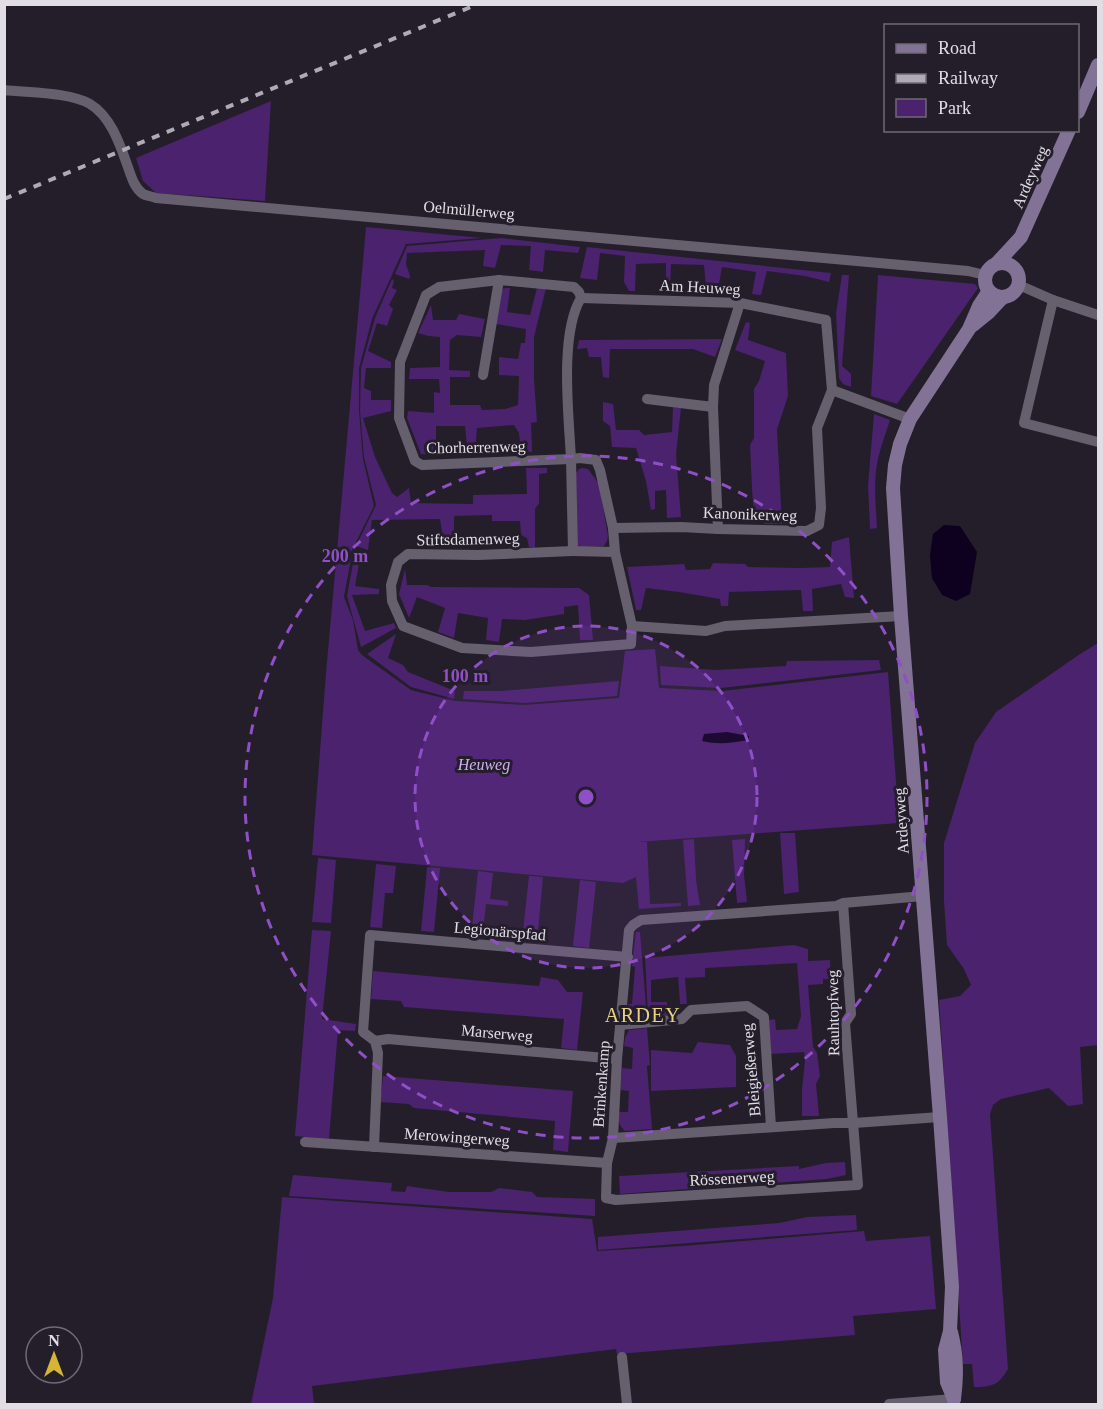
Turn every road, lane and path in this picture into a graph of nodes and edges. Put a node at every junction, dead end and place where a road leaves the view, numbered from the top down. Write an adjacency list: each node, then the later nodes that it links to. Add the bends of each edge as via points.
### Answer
1 (1098, 65): 3 (main road)
2 (4, 90): 8 (street, Oelmüllerweg, via 63,96 92,105 111,127 135,186 156,198)
3 (1079, 108)
4 (1068, 132): 5 (main road, Ardeyweg)
5 (1021, 237): 6 (main road, Ardeyweg); 7 (main road, Ardeyweg)
6 (997, 263): 7 (main road, via 1009,264); 8 (main road)
7 (1017, 270): 10 (main road)
8 (985, 275): 11 (main road)
9 (499, 279): 13 (street, Chorherrenweg, via 574,287); 18 (street); 24 (street, Chorherrenweg, via 439,287 426,295 400,362 399,418 415,461 422,465)
10 (1019, 285): 12 (main road, via 1013,294); 14 (street)
11 (989, 291): 12 (main road); 17 (main road, Ardeyweg)
12 (1003, 297): 17 (main road, Ardeyweg)
13 (581, 298): 15 (street, Am Heuweg); 24 (street, via 568,342)
14 (1053, 300): 16 (street); 23 (street, via 1024,423)
15 (740, 303): 19 (street, Am Heuweg, via 826,320); 21 (street, via 714,386)
16 (1098, 315)
17 (969, 329): 22 (main road, Ardeyweg)
18 (483, 375)
19 (832, 390): 22 (street); 26 (street, Kanonikerweg, via 817,428 819,525 807,531)
20 (647, 399): 21 (street)
21 (713, 407): 26 (street)
22 (910, 419): 29 (main road, Ardeyweg, via 900,444 893,488)
23 (1098, 442)
24 (570, 459): 25 (street, via 596,460); 27 (street)
25 (613, 528): 26 (street, Kanonikerweg); 28 (street)
26 (718, 529)
27 (573, 551): 28 (street); 30 (street, Stiftsdamenweg, via 408,554 398,562 391,585 392,601 403,626 462,648 531,652 632,644)
28 (615, 552): 30 (street)
29 (901, 616): 30 (street, via 725,626 706,631); 31 (main road, Ardeyweg)
30 (632, 626)
31 (923, 897): 32 (street, Brinkenkamp); 37 (main road, Ardeyweg)
32 (843, 903): 33 (street, Brinkenkamp, via 641,920 629,930); 38 (street, Rauhtopfweg)
33 (628, 957): 34 (street, Brinkenkamp); 35 (street, Legionärspfad, via 370,935 363,1032)
34 (620, 1025): 36 (street, Brinkenkamp); 39 (street, Bleigießerweg, via 682,1019 691,1010 747,1005 764,1017)
35 (375, 1041): 36 (street, Marserweg); 42 (street, via 378,1053)
36 (617, 1059): 40 (street, Brinkenkamp)
37 (940, 1117): 38 (street, Brinkenkamp); 45 (main road, Ardeyweg, via 952,1287 945,1350 946,1382)
38 (854, 1123): 39 (street, Brinkenkamp); 43 (street, Rössenerweg, via 858,1185 616,1200 606,1198)
39 (771, 1127): 40 (street, Brinkenkamp)
40 (613, 1138): 43 (street, Rössenerweg)
41 (305, 1142): 42 (street, Merowingerweg)
42 (374, 1147): 43 (street, Merowingerweg)
43 (607, 1163)
44 (622, 1357): 46 (street)
45 (954, 1402): 47 (street)
46 (627, 1404)
47 (889, 1404)

